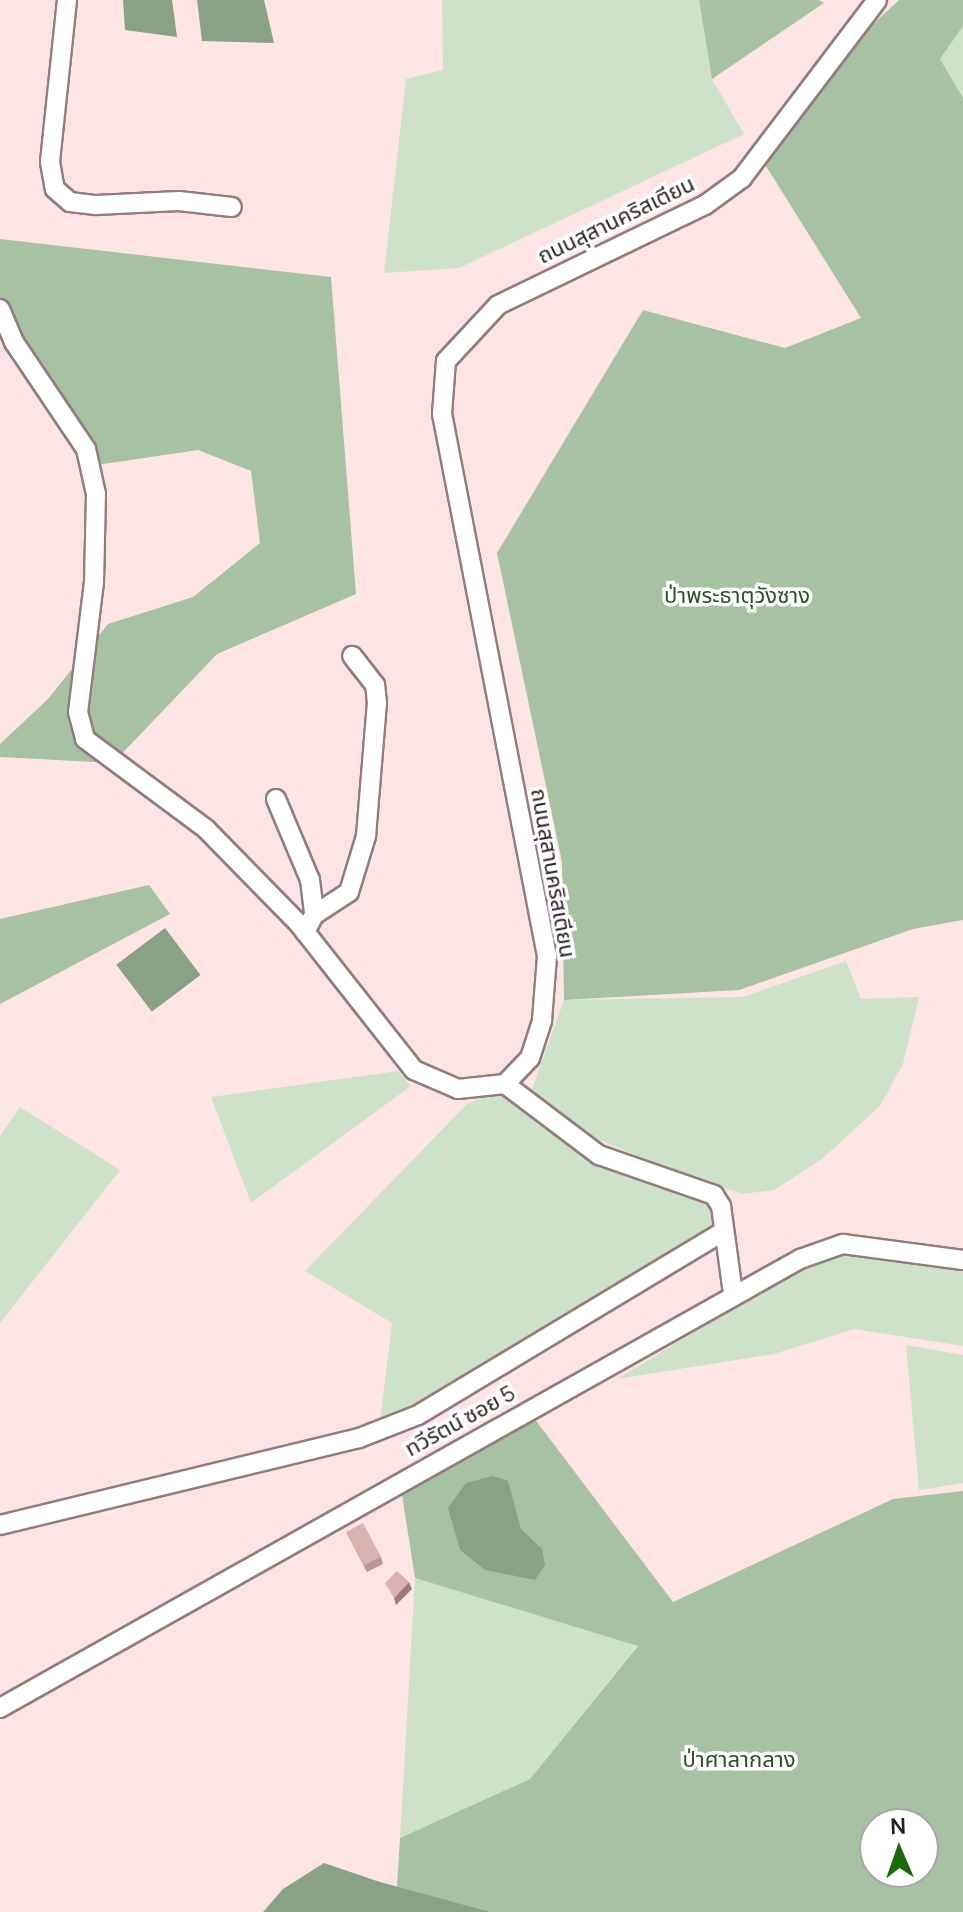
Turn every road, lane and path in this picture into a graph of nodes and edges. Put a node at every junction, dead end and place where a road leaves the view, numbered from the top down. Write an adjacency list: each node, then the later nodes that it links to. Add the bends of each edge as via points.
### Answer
1 (67, 0): 3 (street, via 50,162 55,189 70,202 96,205 179,201)
2 (877, 0): 8 (street, ถนนสุสานคริสเตียน, via 742,178 705,205 498,305 446,361 442,414 547,956 542,1020 530,1058)
3 (232, 207)
4 (0, 309): 7 (street, via 14,342 86,449 96,494 94,582 78,712 85,739 206,829)
5 (352, 656): 7 (street, via 375,685 377,703 366,836 349,892)
6 (276, 799): 7 (street, via 310,880)
7 (309, 924): 8 (street, via 414,1070 458,1089)
8 (505, 1084): 9 (street, via 599,1155 714,1195 721,1206)
9 (723, 1232): 11 (street); 12 (street, via 418,1415 359,1438)
10 (963, 1260): 11 (street, ทวีรัตน์ ซอย 5, via 843,1244 818,1250)
11 (733, 1294): 13 (street, ทวีรัตน์ ซอย 5)
12 (0, 1525)
13 (0, 1708)

